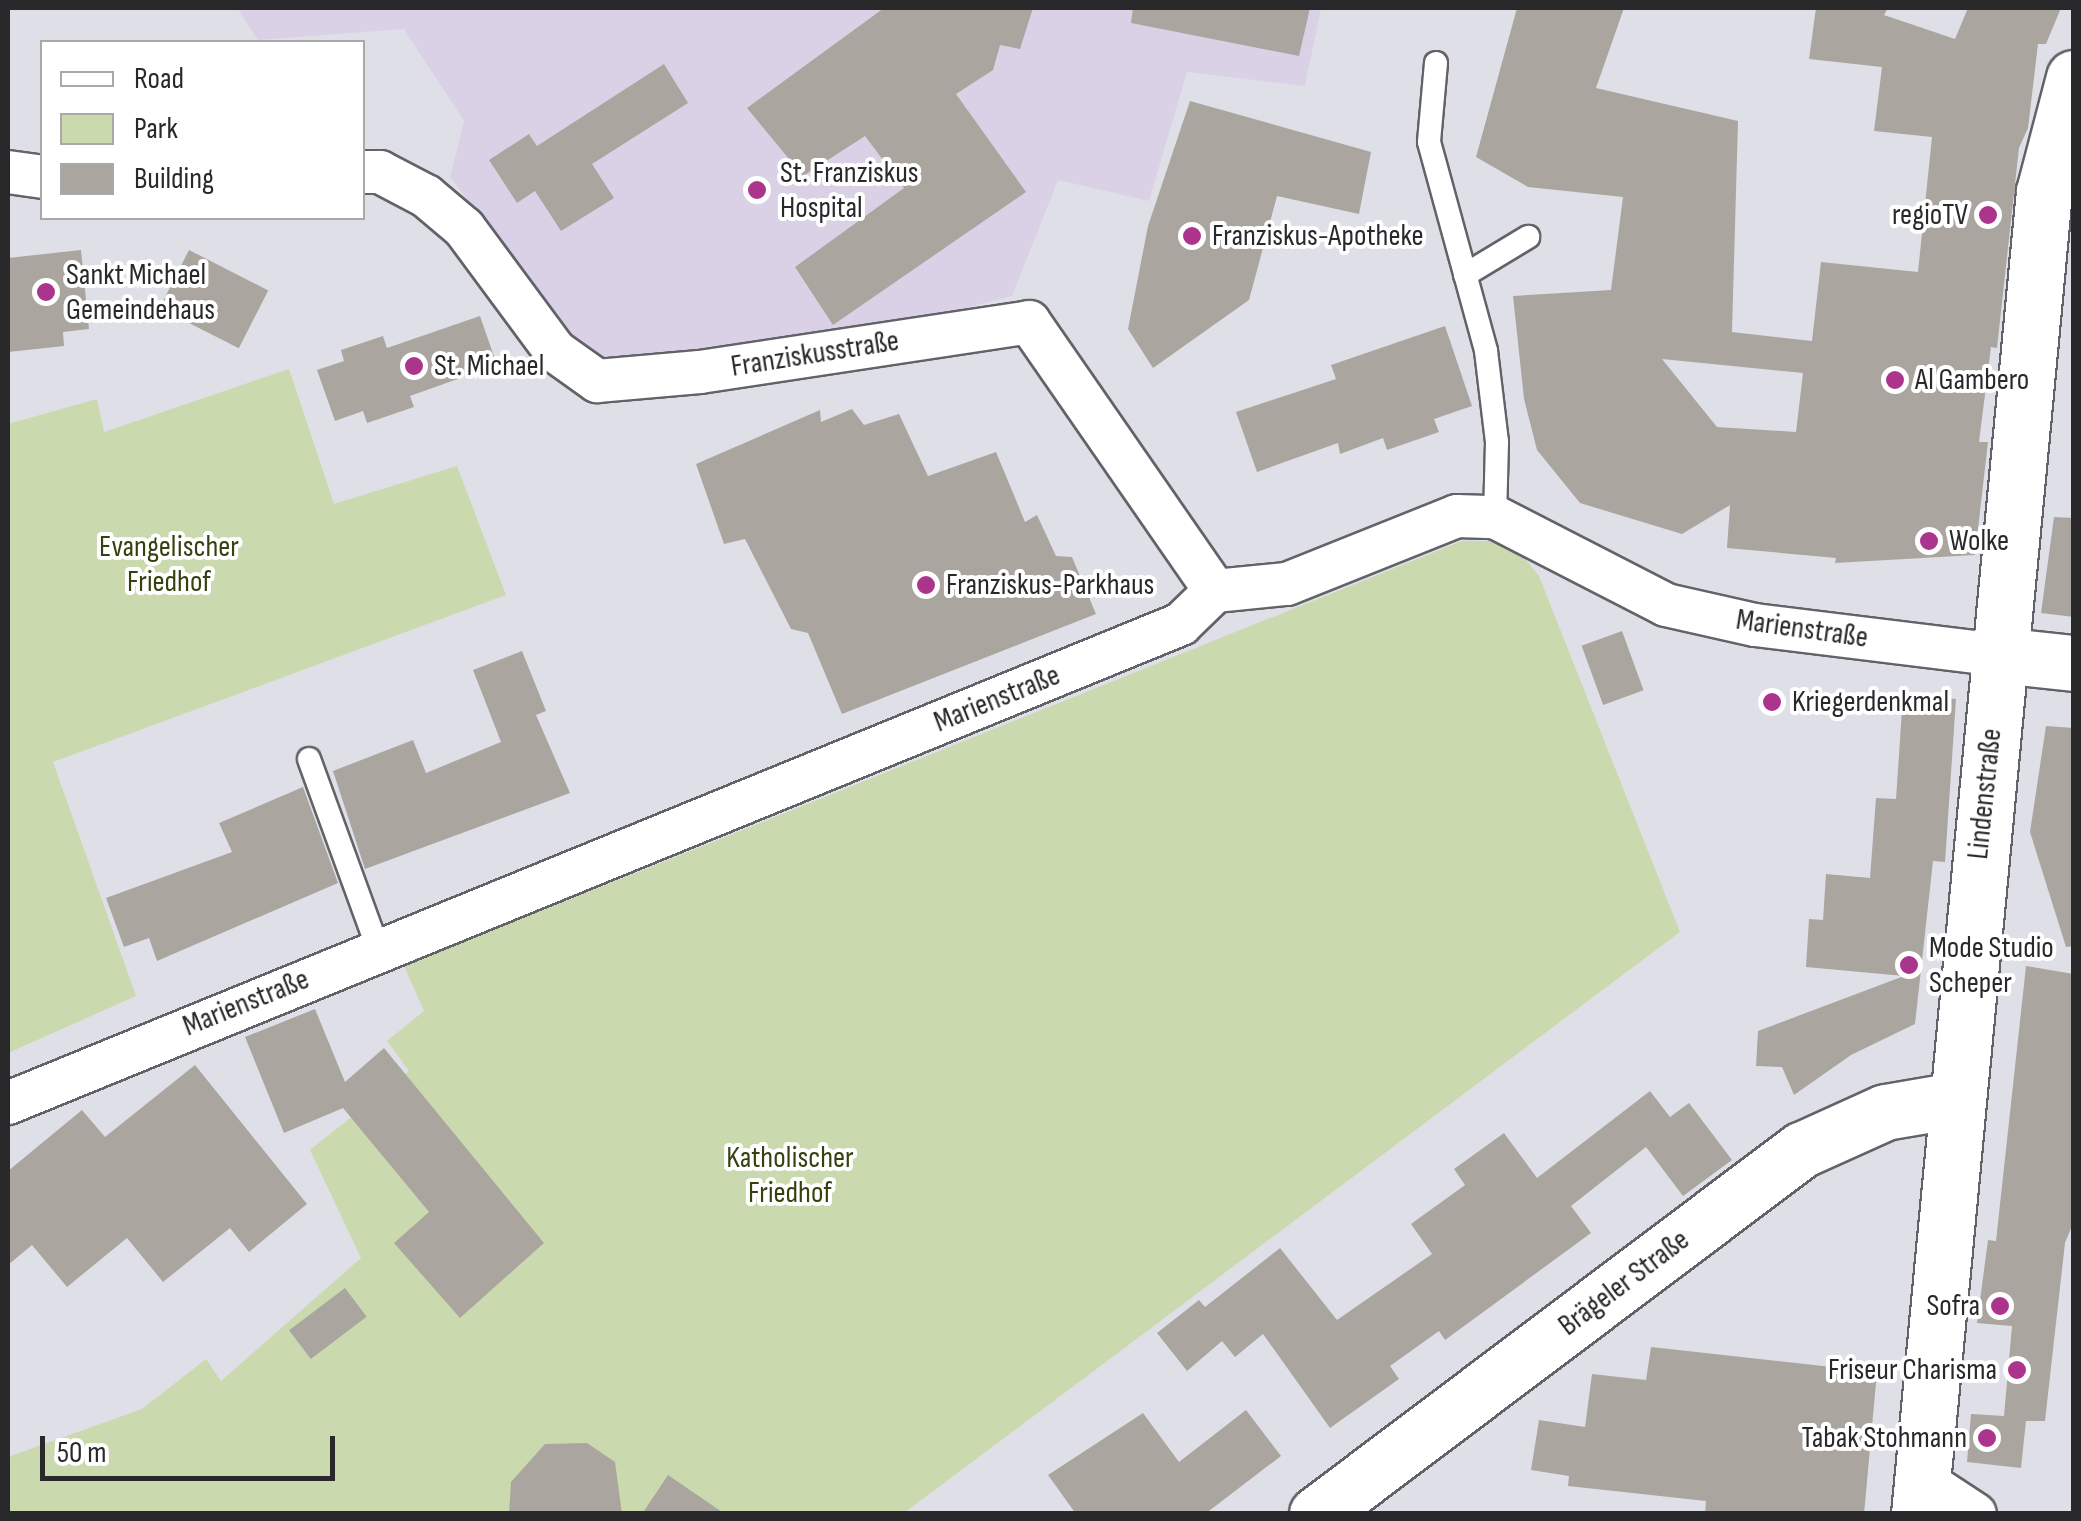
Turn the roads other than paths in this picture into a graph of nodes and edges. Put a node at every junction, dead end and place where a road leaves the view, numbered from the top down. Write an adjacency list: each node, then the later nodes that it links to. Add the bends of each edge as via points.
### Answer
1 (1436, 63): 7 (lane, via 1429,142)
2 (2074, 78): 10 (street, Lindenstraße, via 2044,192)
3 (8, 172): 5 (street)
4 (365, 172): 9 (street, Franziskusstraße, via 380,172 426,196 464,228 555,351 597,380 700,372 1029,322)
5 (40, 178)
6 (1528, 236): 7 (lane)
7 (1465, 275): 8 (lane, via 1486,351 1497,442)
8 (1496, 517): 9 (street, via 1457,516 1286,584); 10 (street, Marienstraße, via 1666,605 1755,625)
9 (1215, 592): 13 (street, Marienstraße, via 1181,624)
10 (1999, 654): 11 (street); 14 (street, Lindenstraße)
11 (2074, 662)
12 (309, 759): 13 (lane)
13 (378, 949): 15 (street, Marienstraße)
14 (1955, 1100): 16 (street, Lindenstraße); 17 (street, Brägeler Straße, via 1885,1112 1801,1150)
15 (8, 1103)
16 (1921, 1497): 18 (street)
17 (1317, 1514)
18 (1974, 1514)

